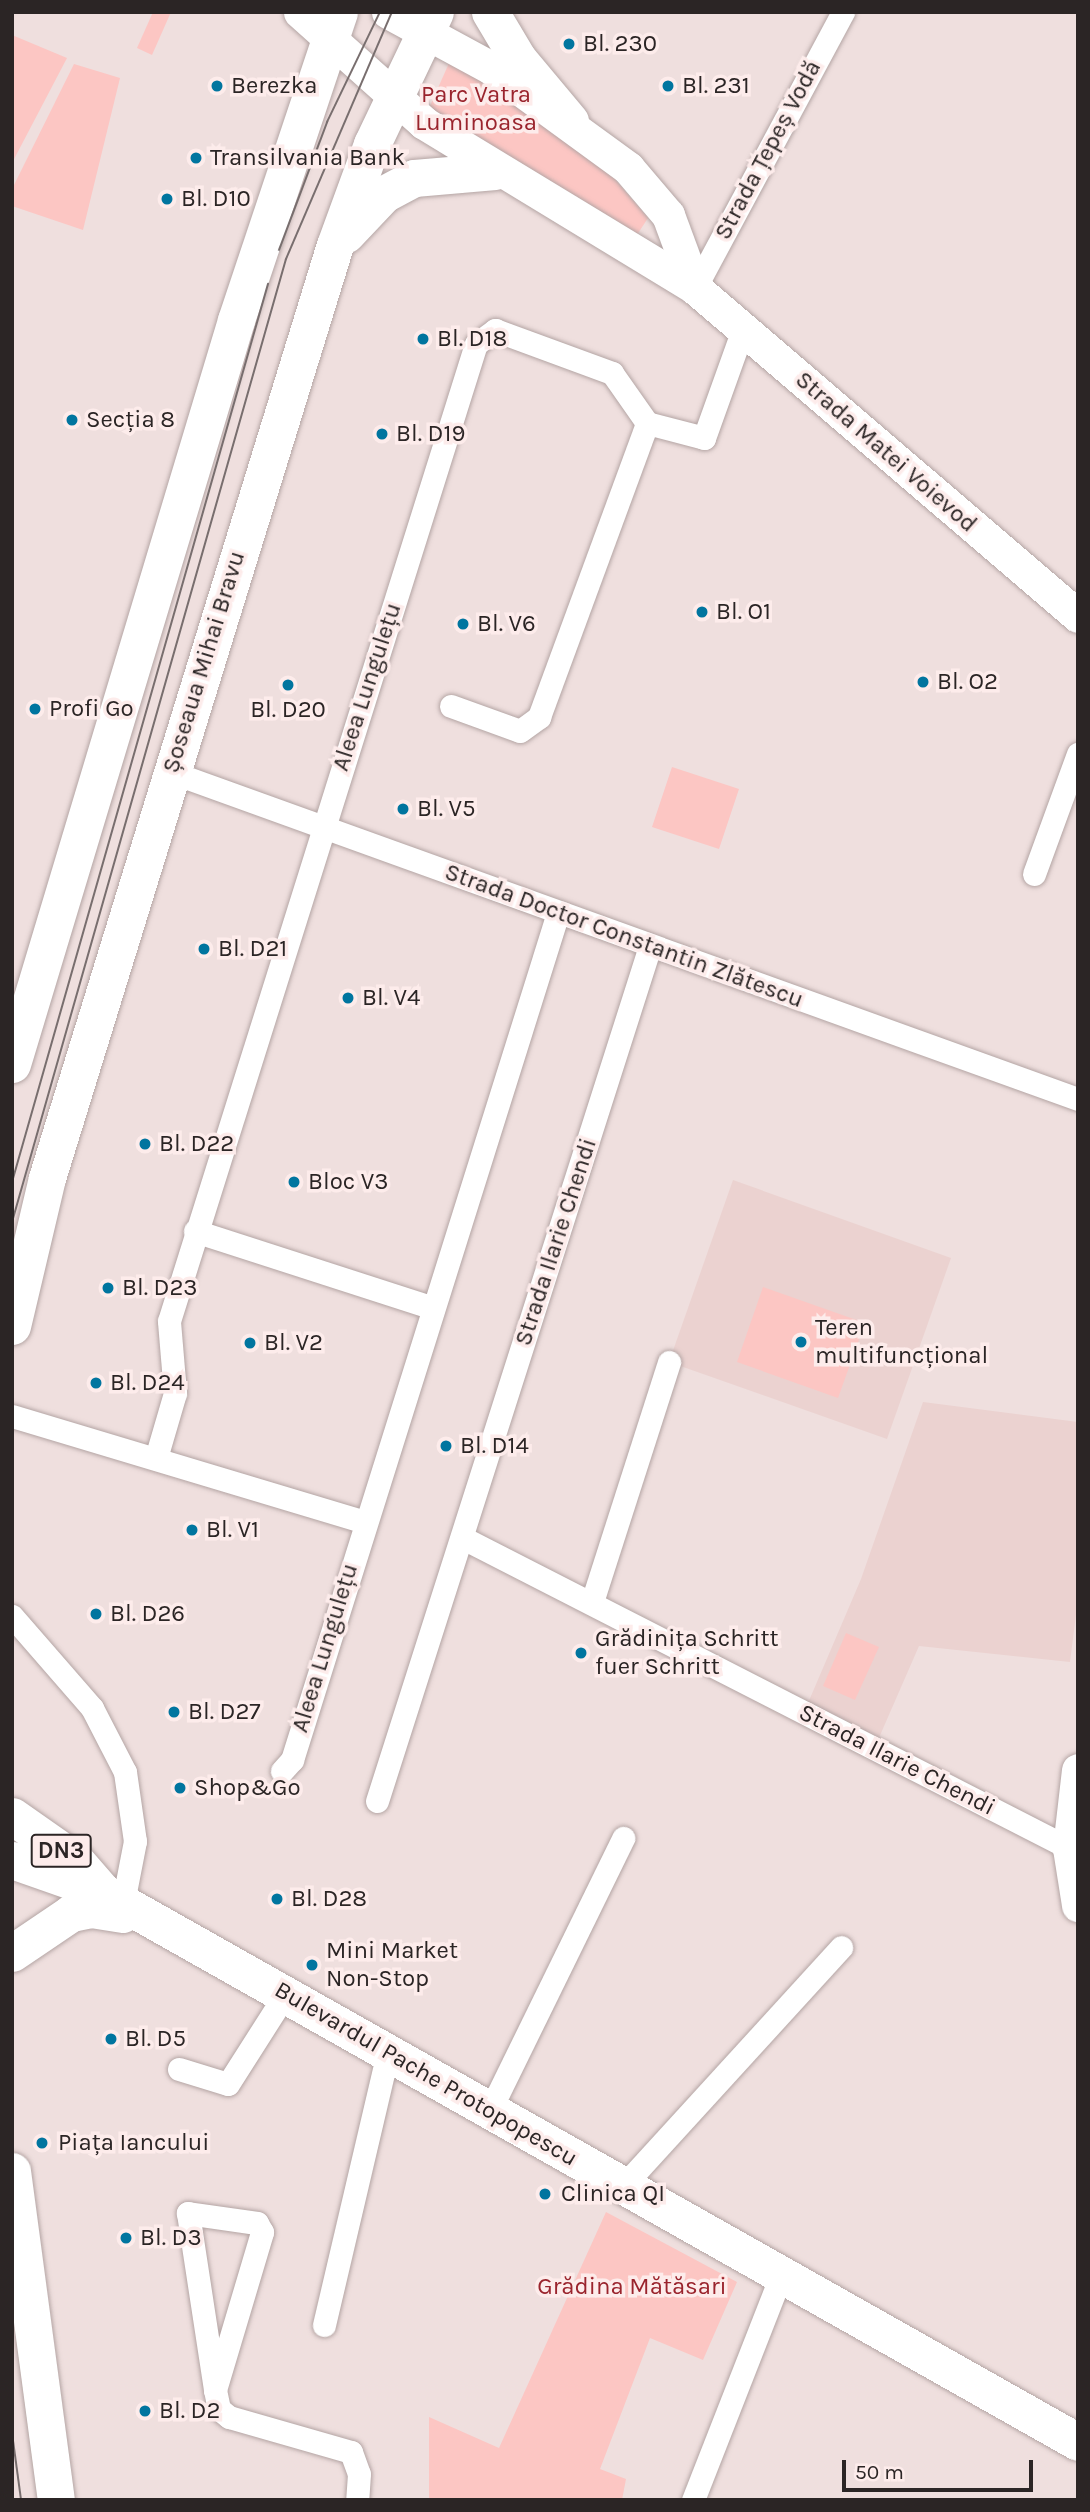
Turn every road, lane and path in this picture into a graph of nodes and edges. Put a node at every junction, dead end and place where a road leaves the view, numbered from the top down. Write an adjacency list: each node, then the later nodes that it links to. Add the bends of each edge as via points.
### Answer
1 (300, 12): 6 (street, Strada Matei Voievod)
2 (490, 12): 8 (main road, via 518,59)
3 (843, 12): 11 (street, Strada Țepeș Vodă)
4 (390, 13): 5 (street, Strada Matei Voievod)
5 (431, 21): 7 (main road, Șoseaua Mihai Bravu); 8 (street, Strada Matei Voievod)
6 (334, 23): 7 (street, Strada Matei Voievod, via 366,70); 22 (main road, via 236,320)
7 (392, 97): 9 (street, Strada Matei Voievod); 10 (main road, Șoseaua Mihai Bravu)
8 (570, 121): 11 (street, Strada Matei Voievod, via 650,190 667,215)
9 (495, 172): 10 (main road, via 438,174 398,185); 11 (street, Strada Matei Voievod)
10 (335, 245): 17 (main road, Șoseaua Mihai Bravu)
11 (695, 289): 12 (street, Strada Matei Voievod)
12 (743, 329): 13 (street, via 710,432 694,438); 14 (street, Strada Matei Voievod)
13 (646, 424): 15 (street, via 539,717 520,731); 18 (street, Aleea Lungulețu, via 612,373 495,330 484,333)
14 (1078, 616)
15 (451, 706)
16 (1078, 754): 19 (street)
17 (171, 772): 18 (street, Strada Doctor Constantin Zlătescu); 26 (main road, Șoseaua Mihai Bravu, via 47,1178)
18 (323, 827): 20 (street, Strada Doctor Constantin Zlătescu); 24 (street, Aleea Lungulețu)
19 (1034, 874)
20 (558, 913): 21 (street, Strada Doctor Constantin Zlătescu); 25 (street, Aleea Lungulețu)
21 (650, 946): 23 (street, Strada Doctor Constantin Zlătescu); 31 (street, Strada Ilarie Chendi)
22 (12, 1065)
23 (1078, 1098)
24 (195, 1231): 25 (street); 29 (street, Aleea Lungulețu, via 169,1321 174,1393)
25 (431, 1307): 30 (street, Aleea Lungulețu)
26 (12, 1326)
27 (669, 1362): 32 (street)
28 (12, 1416): 29 (street)
29 (156, 1458): 30 (street)
30 (363, 1521): 35 (street, Aleea Lungulețu, via 292,1760)
31 (463, 1538): 32 (street, Strada Ilarie Chendi); 36 (street, Strada Ilarie Chendi)
32 (592, 1602): 39 (street, Strada Ilarie Chendi)
33 (12, 1616): 41 (street, via 92,1708 125,1772 135,1841)
34 (1078, 1770): 39 (street)
35 (282, 1771)
36 (377, 1801)
37 (12, 1816): 41 (main road, Bulevardul Pache Protopopescu / DN3, via 75,1860)
38 (623, 1838): 49 (street)
39 (1069, 1848): 42 (street)
40 (12, 1860): 41 (main road, Bulevardul Pache Protopopescu / DN3)
41 (113, 1898): 43 (main road, Bulevardul Pache Protopopescu / DN3)
42 (1078, 1905)
43 (157, 1922): 45 (main road, via 78,1911); 46 (main road, Bulevardul Pache Protopopescu / DN3)
44 (841, 1947): 51 (street)
45 (12, 1953)
46 (286, 1993): 47 (main road, Bulevardul Pache Protopopescu / DN3); 48 (street, via 228,2084)
47 (388, 2052): 49 (main road, Bulevardul Pache Protopopescu / DN3); 53 (street)
48 (179, 2069)
49 (490, 2110): 51 (main road, Bulevardul Pache Protopopescu / DN3)
50 (12, 2171): 56 (main road)
51 (624, 2185): 52 (main road, Bulevardul Pache Protopopescu / DN3)
52 (781, 2276): 55 (main road, Bulevardul Pache Protopopescu / DN3); 58 (street)
53 (324, 2325)
54 (215, 2390): 54 (street, via 188,2213 257,2223 262,2232); 57 (street, via 219,2409 229,2417 351,2452 359,2474)
55 (1078, 2442)
56 (56, 2500)
57 (357, 2500)
58 (693, 2500)

